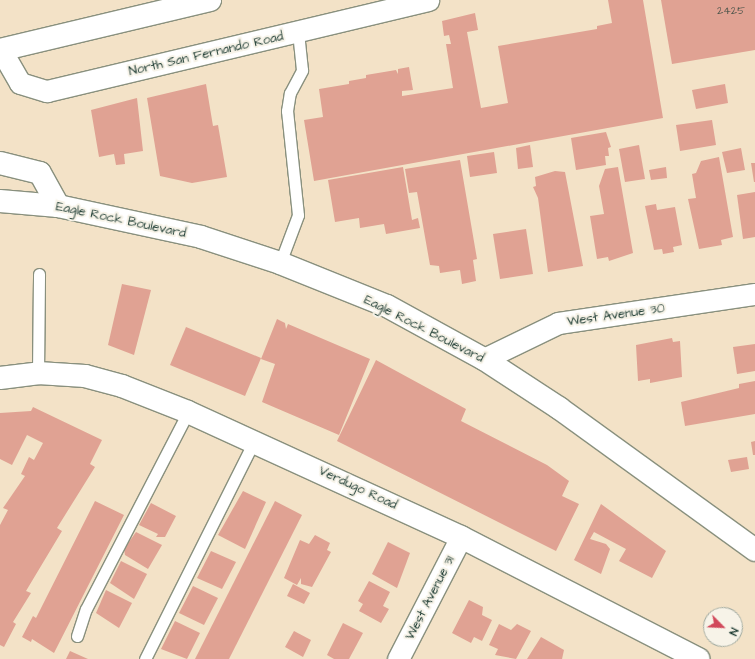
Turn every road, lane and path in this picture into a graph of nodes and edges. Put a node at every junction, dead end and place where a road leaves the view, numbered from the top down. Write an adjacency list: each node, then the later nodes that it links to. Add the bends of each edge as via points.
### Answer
1 (210, 0): 4 (main road, North San Fernando Road)
2 (428, 0): 3 (street, North San Fernando Road)
3 (298, 32): 4 (street, North San Fernando Road, via 47,91 20,83); 8 (lane, via 302,70 290,93 287,111 298,214)
4 (0, 50)
5 (0, 163): 7 (main road, via 40,173)
6 (0, 201): 7 (main road, Eagle Rock Boulevard)
7 (58, 206): 8 (main road, Eagle Rock Boulevard, via 201,237)
8 (280, 263): 11 (main road, Eagle Rock Boulevard, via 386,306)
9 (39, 274): 12 (lane)
10 (755, 294): 11 (street, West Avenue 30, via 558,323)
11 (484, 359): 17 (main road, Eagle Rock Boulevard, via 559,408)
12 (38, 373): 13 (main road, Verdugo Road); 14 (main road, Verdugo Road, via 100,380)
13 (0, 378)
14 (188, 412): 15 (main road, Verdugo Road); 18 (lane, via 86,609)
15 (254, 441): 16 (main road, Verdugo Road); 19 (lane)
16 (461, 537): 20 (street, West Avenue 31); 21 (main road, Verdugo Road)
17 (755, 550)
18 (77, 636)
19 (145, 659)
20 (398, 659)
21 (698, 659)

